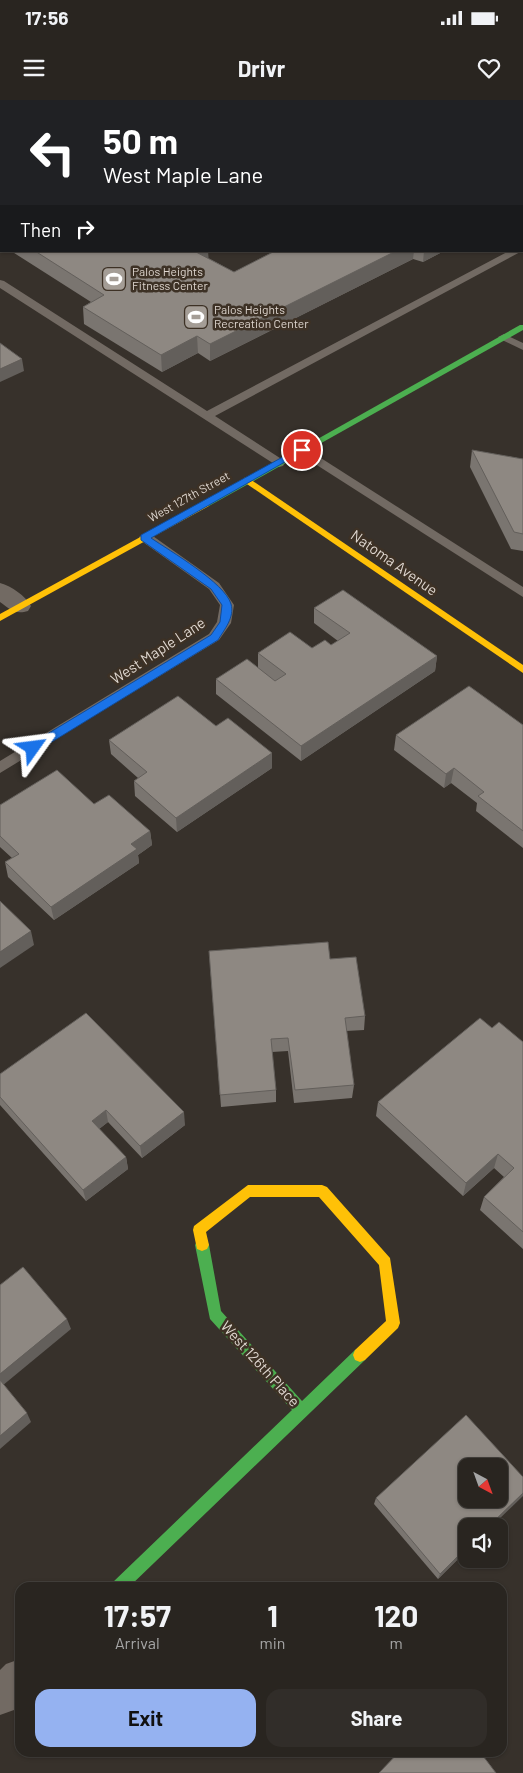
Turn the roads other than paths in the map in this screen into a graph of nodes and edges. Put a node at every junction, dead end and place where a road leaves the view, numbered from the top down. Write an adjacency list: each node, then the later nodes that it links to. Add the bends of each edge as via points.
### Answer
1 (515, 252): 6 (lane)
2 (0, 283): 6 (lane)
3 (523, 327): 4 (street, West 127th Street)
4 (504, 337): 5 (lane); 7 (street, West 127th Street)
5 (523, 347)
6 (206, 416): 8 (lane)
7 (302, 450): 8 (street, West 127th Street); 12 (lane)
8 (279, 463): 9 (street, West 127th Street)
9 (247, 480): 10 (street, West 127th Street); 15 (street, Natoma Avenue)
10 (144, 538): 13 (street, West 127th Street); 16 (lane, West Maple Lane, via 214,586 227,605 224,623 214,637)
11 (0, 590): 13 (street)
12 (523, 593)
13 (20, 606): 14 (street, West 127th Street)
14 (0, 618)
15 (523, 670)
16 (0, 768)
17 (302, 1411): 17 (street, West 126th Place, via 393,1322 385,1262 322,1191 248,1191 199,1230 215,1314); 18 (street, West 126th Place)
18 (122, 1582)
19 (15, 1682): 20 (street)
20 (0, 1696)

